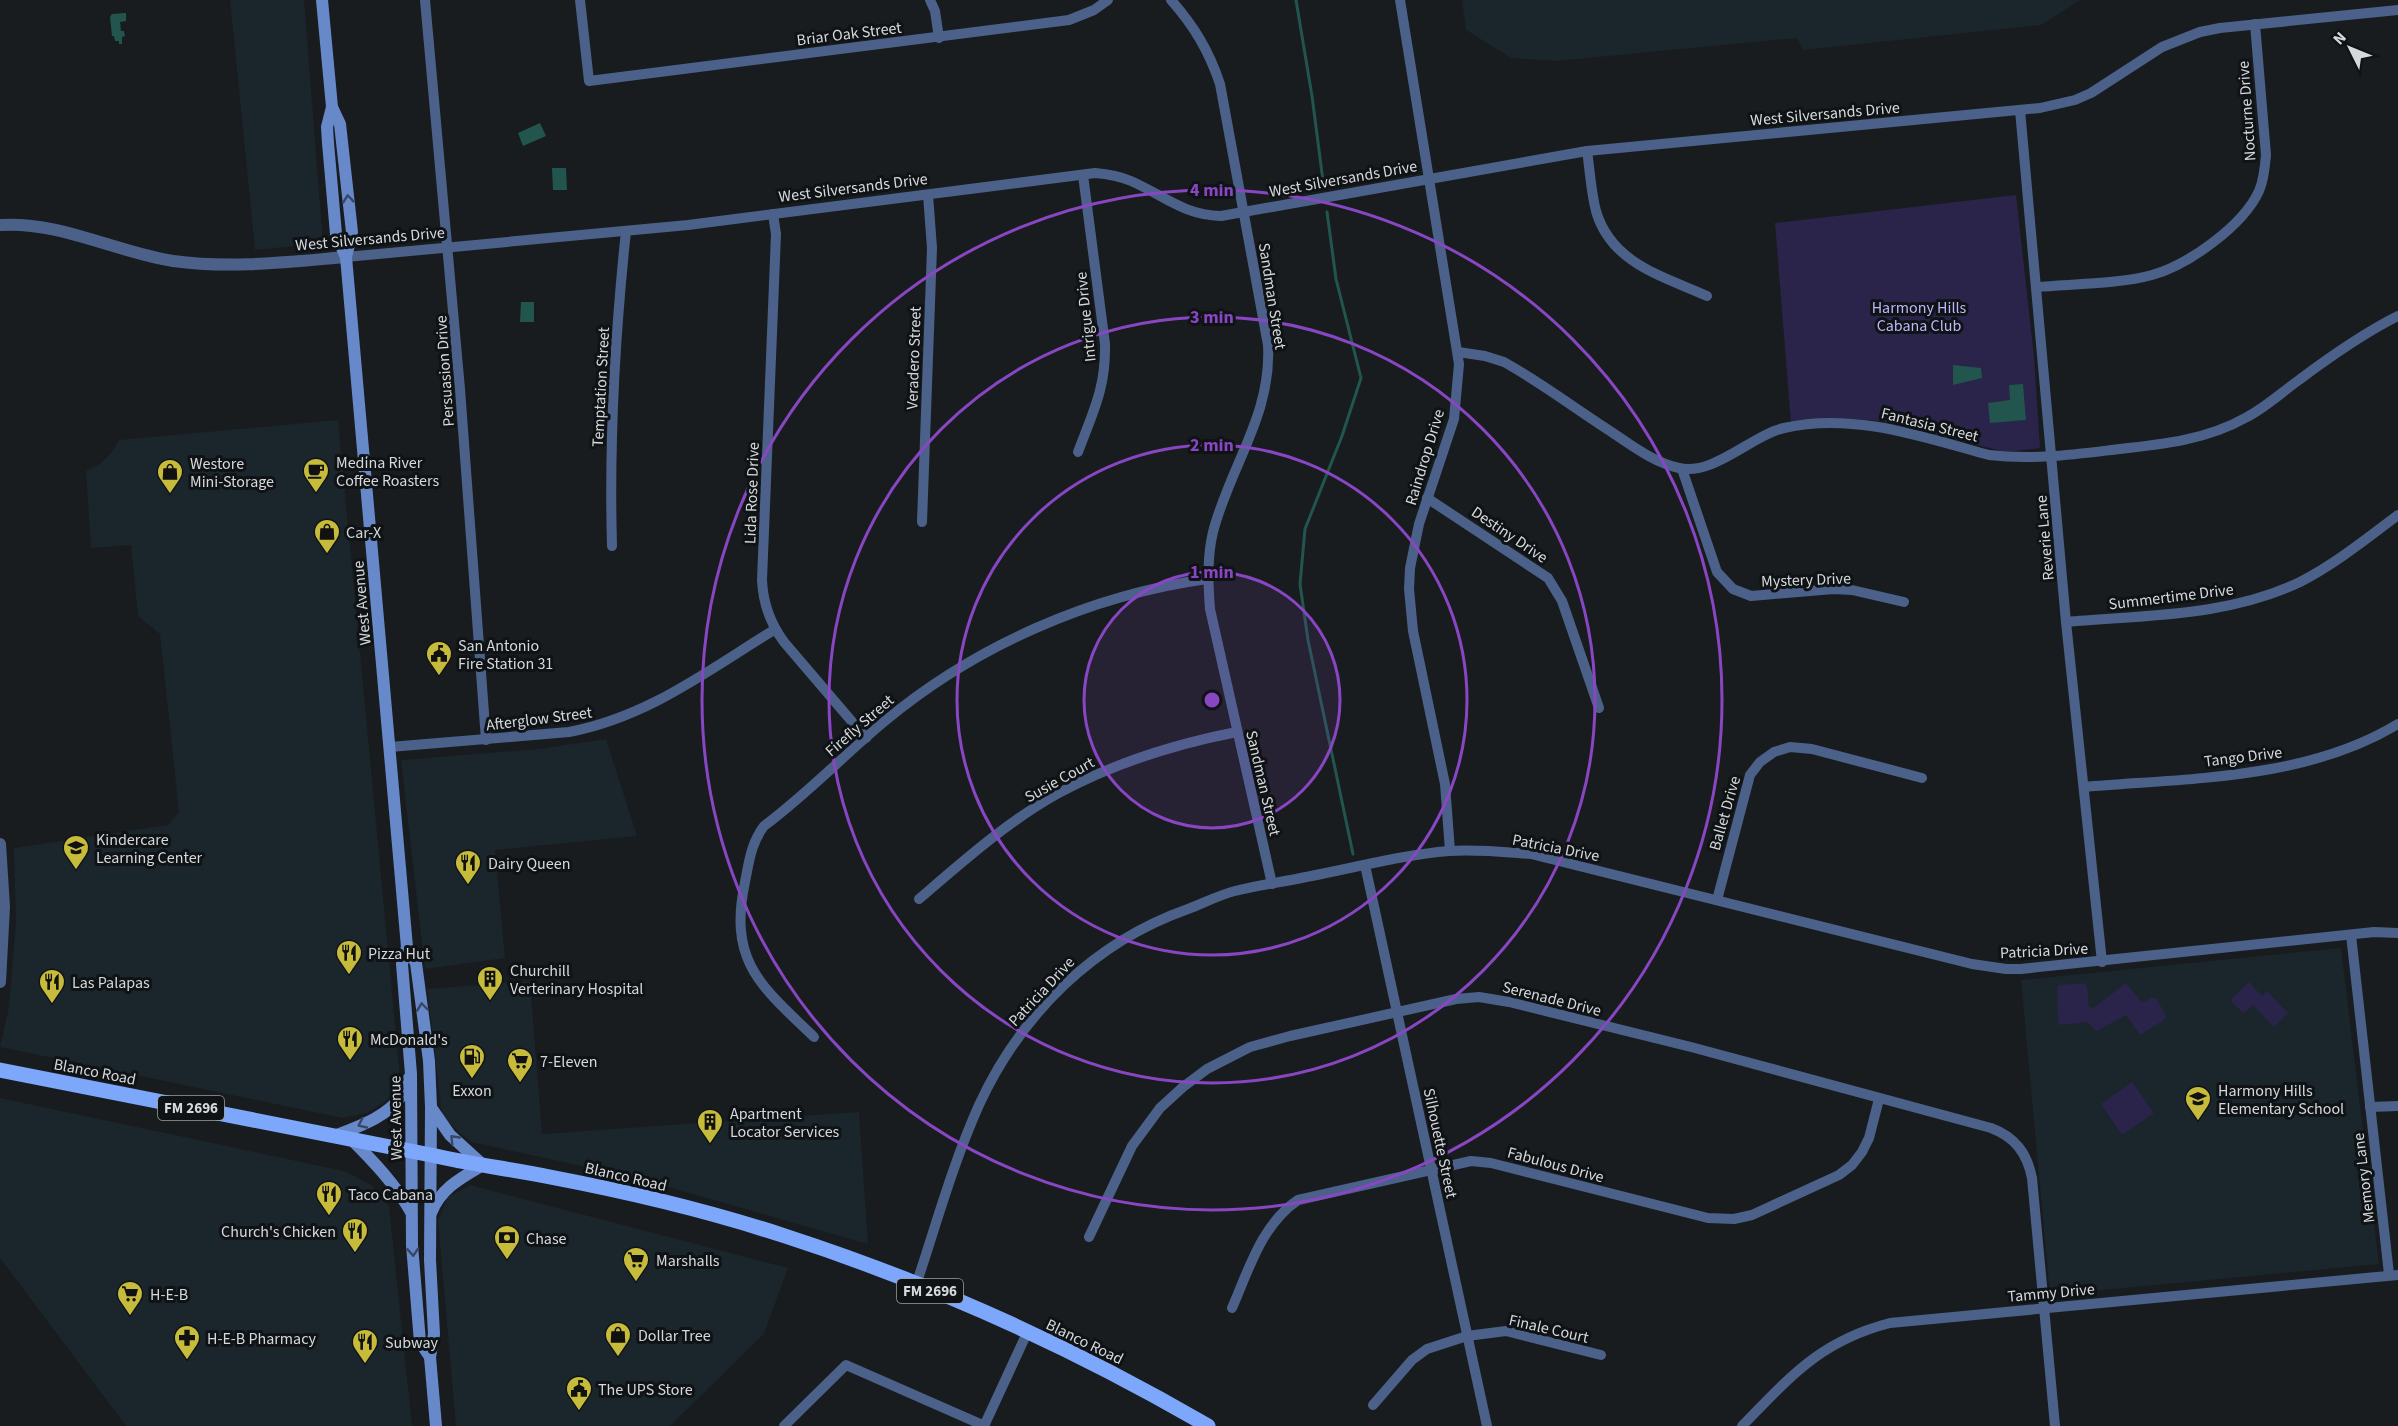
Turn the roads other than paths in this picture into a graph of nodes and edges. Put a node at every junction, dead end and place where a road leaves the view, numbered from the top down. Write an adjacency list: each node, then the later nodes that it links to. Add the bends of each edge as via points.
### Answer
1 (322, 0): 21 (main road, West Avenue, via 332,107 327,127 336,234)
2 (425, 0): 20 (street, Persuasion Drive)
3 (580, 0): 10 (street, Briar Oak Street, via 589,81)
4 (930, 0): 10 (street)
5 (1107, 0): 10 (street, Briar Oak Street, via 1070,20)
6 (1171, 0): 16 (street, Sandman Street, via 1196,30 1213,62)
7 (1400, 0): 14 (street, Raindrop Drive)
8 (2398, 10): 9 (street, West Silversands Drive)
9 (2254, 24): 11 (street, West Silversands Drive, via 2180,39 2144,57 2091,93 2058,105); 22 (street, Nocturne Drive, via 2266,155 2259,191 2250,207 2198,253 2164,271 2135,278)
10 (939, 38)
11 (2020, 110): 12 (street, West Silversands Drive); 22 (street, Reverie Lane)
12 (1587, 151): 14 (street, West Silversands Drive); 23 (street, via 1596,209 1608,239 1643,268)
13 (1083, 175): 15 (street, West Silversands Drive); 16 (street, West Silversands Drive, via 1113,175 1131,181 1203,216); 26 (street, Intrigue Drive, via 1106,368)
14 (1430, 180): 16 (street, West Silversands Drive); 25 (street, Raindrop Drive)
15 (928, 195): 17 (street, West Silversands Drive); 31 (street, Veradero Street, via 932,249)
16 (1244, 213): 33 (street, Sandman Street, via 1268,345 1268,378 1262,405 1218,515)
17 (773, 214): 19 (street, West Silversands Drive); 36 (street, Lida Rose Drive, via 776,245 762,580)
18 (0, 225): 21 (street, West Silversands Drive, via 49,228 127,252 173,261 264,264)
19 (626, 231): 20 (street, West Silversands Drive); 32 (street, Temptation Street, via 612,463)
20 (449, 248): 21 (street, West Silversands Drive); 41 (street, Persuasion Drive)
21 (346, 257): 42 (main road, West Avenue)
22 (2037, 287): 27 (street, Reverie Lane)
23 (1707, 296)
24 (2398, 316): 27 (street, Fantasia Street, via 2354,340 2247,417 2222,429 2171,443)
25 (1458, 352): 28 (street, via 1504,362 1646,455); 29 (street, Raindrop Drive, via 1454,419)
26 (1078, 452)
27 (2052, 457): 28 (street, Fantasia Street, via 2008,457 1863,424 1831,424 1777,430 1725,458); 35 (street, Reverie Lane)
28 (1682, 469): 34 (street, Mystery Drive, via 1717,572 1733,589 1751,596 1852,590)
29 (1427, 498): 37 (street, Destiny Drive, via 1548,578 1562,601); 46 (street, Raindrop Drive, via 1410,568 1410,610 1440,753)
30 (2398, 515): 35 (street, Summertime Drive, via 2328,566 2239,604)
31 (921, 522)
32 (612, 546)
33 (1207, 579): 39 (street, Sandman Street); 40 (street, Firefly Street, via 1176,583 1086,609 1026,633 965,665 907,704)
34 (1904, 602)
35 (2066, 622): 44 (street, Reverie Lane)
36 (774, 630): 40 (street, Lida Rose Drive); 41 (street, Afterglow Street, via 664,698 619,720 569,732)
37 (1599, 708)
38 (2398, 724): 44 (street, Tango Drive, via 2354,746 2272,770)
39 (1237, 732): 48 (street, Sandman Street); 49 (street, Susie Court, via 1128,762 1055,795 1004,829)
40 (866, 738): 57 (street, Firefly Street, via 764,826 752,846 741,902 741,938 753,972 765,990)
41 (486, 740): 42 (street, Afterglow Street)
42 (390, 747): 53 (main road, West Avenue)
43 (1922, 778): 50 (street, Ballet Drive, via 1812,749 1790,747 1774,752 1750,775)
44 (2084, 787): 54 (street, Reverie Lane)
45 (0, 844): 55 (street, via 4,907)
46 (1450, 851): 47 (street, Patricia Drive); 50 (street, Patricia Drive, via 1531,854)
47 (1365, 865): 48 (street, Patricia Drive); 56 (street, Silhouette Street)
48 (1272, 884): 74 (street, Patricia Drive, via 1233,891 1161,918 1122,939 1086,963 1033,1018 980,1104)
49 (919, 899)
50 (1717, 900): 54 (street, Patricia Drive, via 1989,967 2021,969)
51 (2398, 933): 52 (street, Patricia Drive)
52 (2351, 935): 54 (street, Patricia Drive); 63 (street, Memory Lane)
53 (407, 947): 59 (main road, West Avenue, via 402,964); 62 (main road, West Avenue, one-way to 53, via 416,963)
54 (2102, 962)
55 (0, 982)
56 (1399, 1012): 60 (street, Serenade Drive, via 1456,999 1479,997 1509,1002); 69 (street, Silhouette Street); 72 (street, Serenade Drive, via 1250,1047 1207,1069 1160,1108 1136,1139)
57 (814, 1037)
58 (0, 1070): 64 (main road, Blanco Road / FM 2696)
59 (411, 1074): 64 (main road, one-way to 64, via 401,1096 386,1111); 66 (main road, West Avenue)
60 (1879, 1099): 69 (street, Fabulous Drive, via 1869,1138 1852,1165 1832,1179 1752,1215 1734,1219 1708,1218 1491,1162 1471,1161); 76 (street, Serenade Drive, via 1991,1128 2019,1146 2032,1178)
61 (2398, 1106): 63 (street)
62 (431, 1107): 67 (main road, West Avenue); 68 (main road, one-way to 62, via 450,1135)
63 (2370, 1107): 73 (street, Memory Lane)
64 (334, 1136): 65 (main road, Blanco Road / FM 2696)
65 (351, 1139): 66 (main road, Blanco Road / FM 2696); 70 (main road, via 387,1176)
66 (412, 1151): 67 (main road, Blanco Road / FM 2696); 70 (main road, West Avenue)
67 (430, 1155): 68 (main road, Blanco Road / FM 2696); 71 (main road, West Avenue)
68 (483, 1165): 71 (main road, via 444,1191); 74 (main road, Blanco Road / FM 2696, via 737,1222 837,1254)
69 (1430, 1169): 75 (street, Fabulous Drive, via 1298,1200 1285,1209 1266,1233); 78 (street, Silhouette Street)
70 (412, 1214): 80 (main road, West Avenue, one-way to 80, via 420,1342)
71 (430, 1217): 80 (main road, West Avenue, via 434,1334)
72 (1089, 1237)
73 (2394, 1275): 76 (street, Tammy Drive)
74 (916, 1285): 77 (main road, Blanco Road / FM 2696)
75 (1232, 1308)
76 (2043, 1308): 87 (street, Tammy Drive, via 1910,1320 1851,1335 1800,1368); 88 (street)
77 (1027, 1333): 84 (street); 85 (main road, Blanco Road / FM 2696, via 1148,1391)
78 (1467, 1336): 79 (street, Finale Court, via 1506,1331); 81 (street, Finale Court, via 1427,1349); 86 (street, Silhouette Street)
79 (1601, 1355)
80 (430, 1358): 82 (main road, West Avenue)
81 (1373, 1405)
82 (436, 1426)
83 (784, 1426): 84 (street, via 846,1365)
84 (984, 1426)
85 (1208, 1426)
86 (1488, 1426)
87 (1742, 1426)
88 (2055, 1426)

